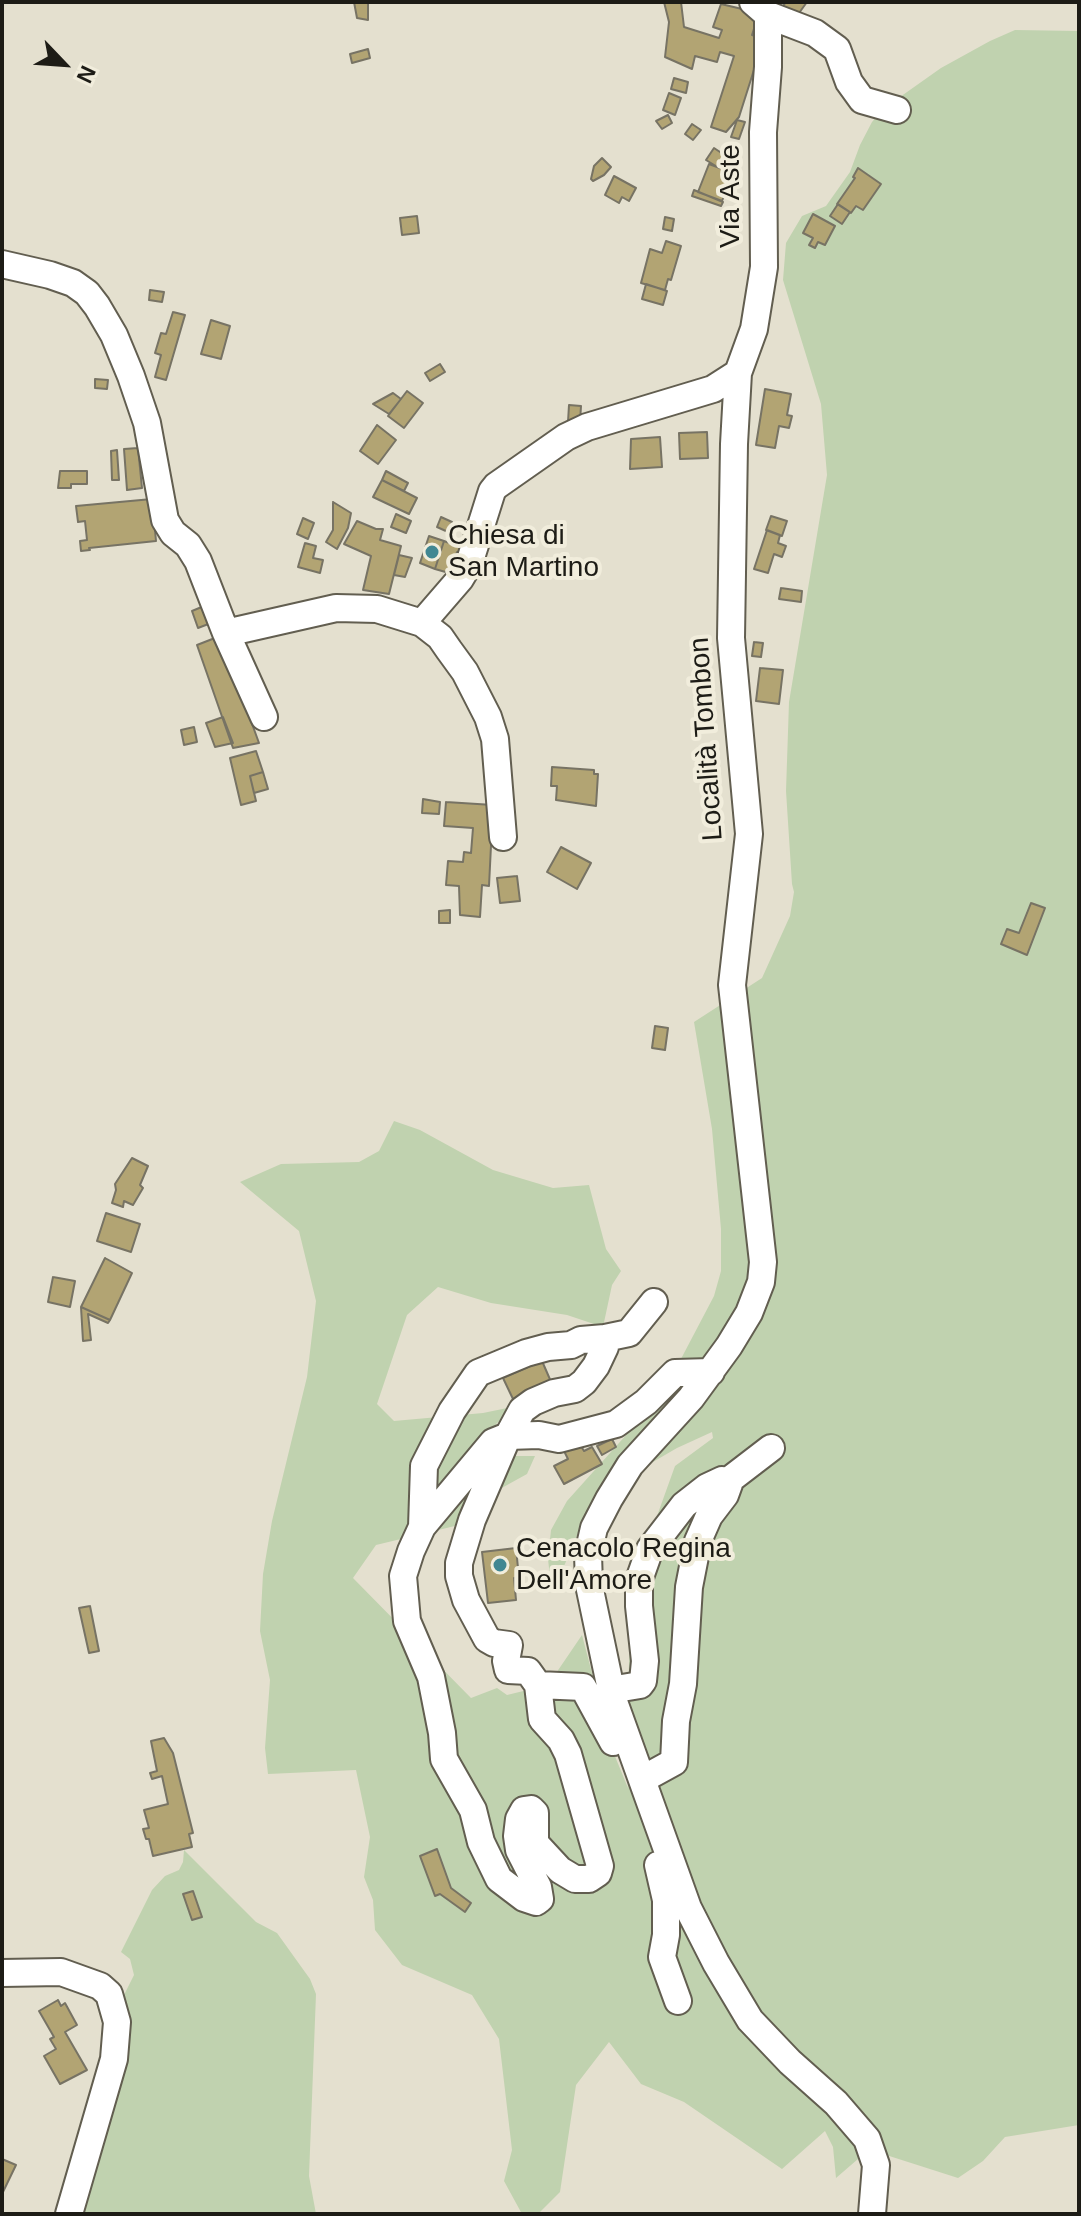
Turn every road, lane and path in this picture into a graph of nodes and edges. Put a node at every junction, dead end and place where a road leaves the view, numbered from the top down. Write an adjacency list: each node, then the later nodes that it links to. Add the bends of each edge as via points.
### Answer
1 (760, 9): 2 (street, Via Aste, via 815,33 837,49 862,100); 4 (street, Via Aste, via 768,67 764,267 754,329)
2 (897, 110)
3 (2, 264): 6 (street, via 73,283 97,306 114,335 147,423 165,520 198,561)
4 (738, 373): 5 (street, via 713,389 587,427 496,486 469,564); 11 (street, Località Tombon, via 731,638 749,834 732,985 763,1262 749,1313)
5 (422, 623): 6 (street, via 377,609 336,608); 8 (street, via 457,661 488,717 495,739)
6 (226, 633): 7 (street)
7 (264, 717)
8 (503, 837)
9 (654, 1302): 10 (street, via 629,1333)
10 (605, 1338): 12 (street, via 584,1382 533,1402 522,1410); 15 (street, via 526,1353 478,1373 424,1466)
11 (711, 1372): 12 (street, via 675,1373 616,1424 559,1439); 17 (street, Località Tombon, via 630,1465 594,1528 589,1585)
12 (508, 1436): 15 (street, via 493,1442); 16 (street, via 462,1546 459,1576 487,1639 509,1645 508,1670 528,1671)
13 (771, 1448): 14 (street)
14 (728, 1481): 17 (street, via 707,1487 684,1505 650,1549 639,1580 643,1681); 18 (street, via 698,1541 689,1587 674,1762)
15 (422, 1527): 16 (street, via 403,1576 404,1599 407,1621 431,1677 444,1759 473,1810 499,1879 536,1902 538,1887 517,1836 524,1810 535,1813 535,1843 560,1870 575,1879 589,1879 600,1866 568,1754 542,1719)
16 (538, 1685): 20 (street, via 583,1687 617,1751 664,1885 662,1957)
17 (610, 1690): 18 (street, Località Tombon)
18 (643, 1779): 22 (street, Località Tombon, via 688,1908 734,1995 750,2020 867,2139 876,2165)
19 (2, 1973): 21 (street, via 61,1972 100,1986 109,1994 117,2022 114,2059)
20 (678, 2001)
21 (69, 2214)
22 (872, 2214)

